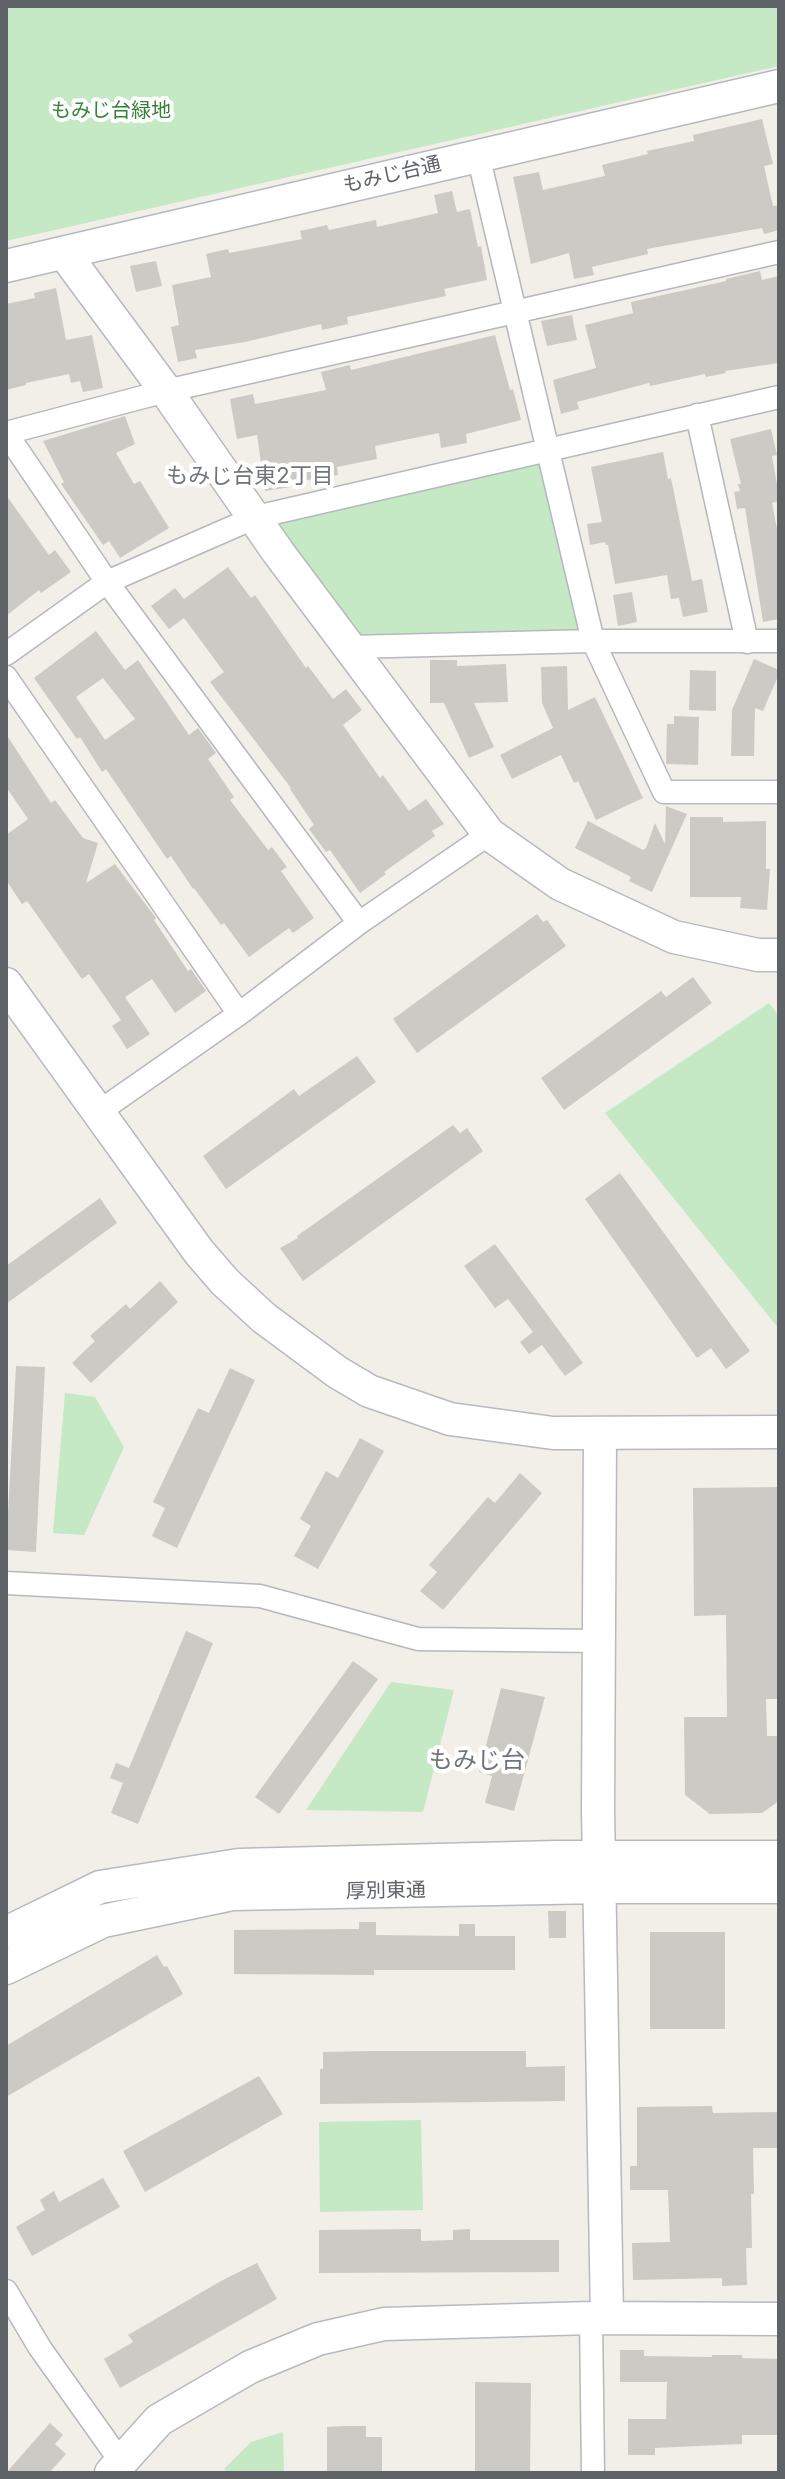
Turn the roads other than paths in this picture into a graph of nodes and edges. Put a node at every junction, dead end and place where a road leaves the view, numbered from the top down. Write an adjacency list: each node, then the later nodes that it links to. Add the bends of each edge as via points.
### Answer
1 (779, 86): 2 (street, もみじ台通)
2 (478, 155): 4 (street, もみじ台通); 6 (street)
3 (779, 252): 6 (street)
4 (64, 253): 5 (street, もみじ台通); 7 (street)
5 (6, 266)
6 (515, 313): 7 (street); 11 (street)
7 (166, 391): 10 (street); 12 (street)
8 (779, 397): 9 (street)
9 (697, 415): 11 (street); 16 (street)
10 (6, 433): 13 (street)
11 (548, 450): 12 (street); 14 (street)
12 (256, 517): 13 (street); 17 (street)
13 (107, 582): 18 (street); 22 (street)
14 (593, 641): 16 (street); 17 (street); 20 (street, via 664,792)
15 (779, 641): 16 (street)
16 (747, 642)
17 (350, 647): 21 (street)
18 (6, 654)
19 (6, 677): 25 (street)
20 (779, 792)
21 (489, 834): 22 (street); 23 (street, via 560,884 674,937)
22 (359, 923): 25 (street)
23 (779, 955)
24 (6, 984): 26 (street)
25 (239, 1014): 26 (street)
26 (100, 1111): 28 (street, via 225,1282 337,1372 369,1391 450,1419)
27 (779, 1432): 28 (street)
28 (600, 1434): 30 (street)
29 (6, 1583): 30 (street, via 260,1596 418,1639)
30 (599, 1641): 32 (street)
31 (779, 1857): 32 (street, 厚別東通)
32 (600, 1872): 33 (street, 厚別東通); 34 (street, 厚別東通, via 239,1865 100,1887); 35 (street, 厚別東通, via 232,1894 103,1921); 37 (street)
33 (779, 1887)
34 (6, 1933)
35 (6, 1968)
36 (6, 2291): 39 (street)
37 (599, 2318): 38 (street); 39 (street, via 384,2324 318,2339 250,2367 159,2420); 40 (street)
38 (779, 2319)
39 (116, 2468)
40 (593, 2473)

